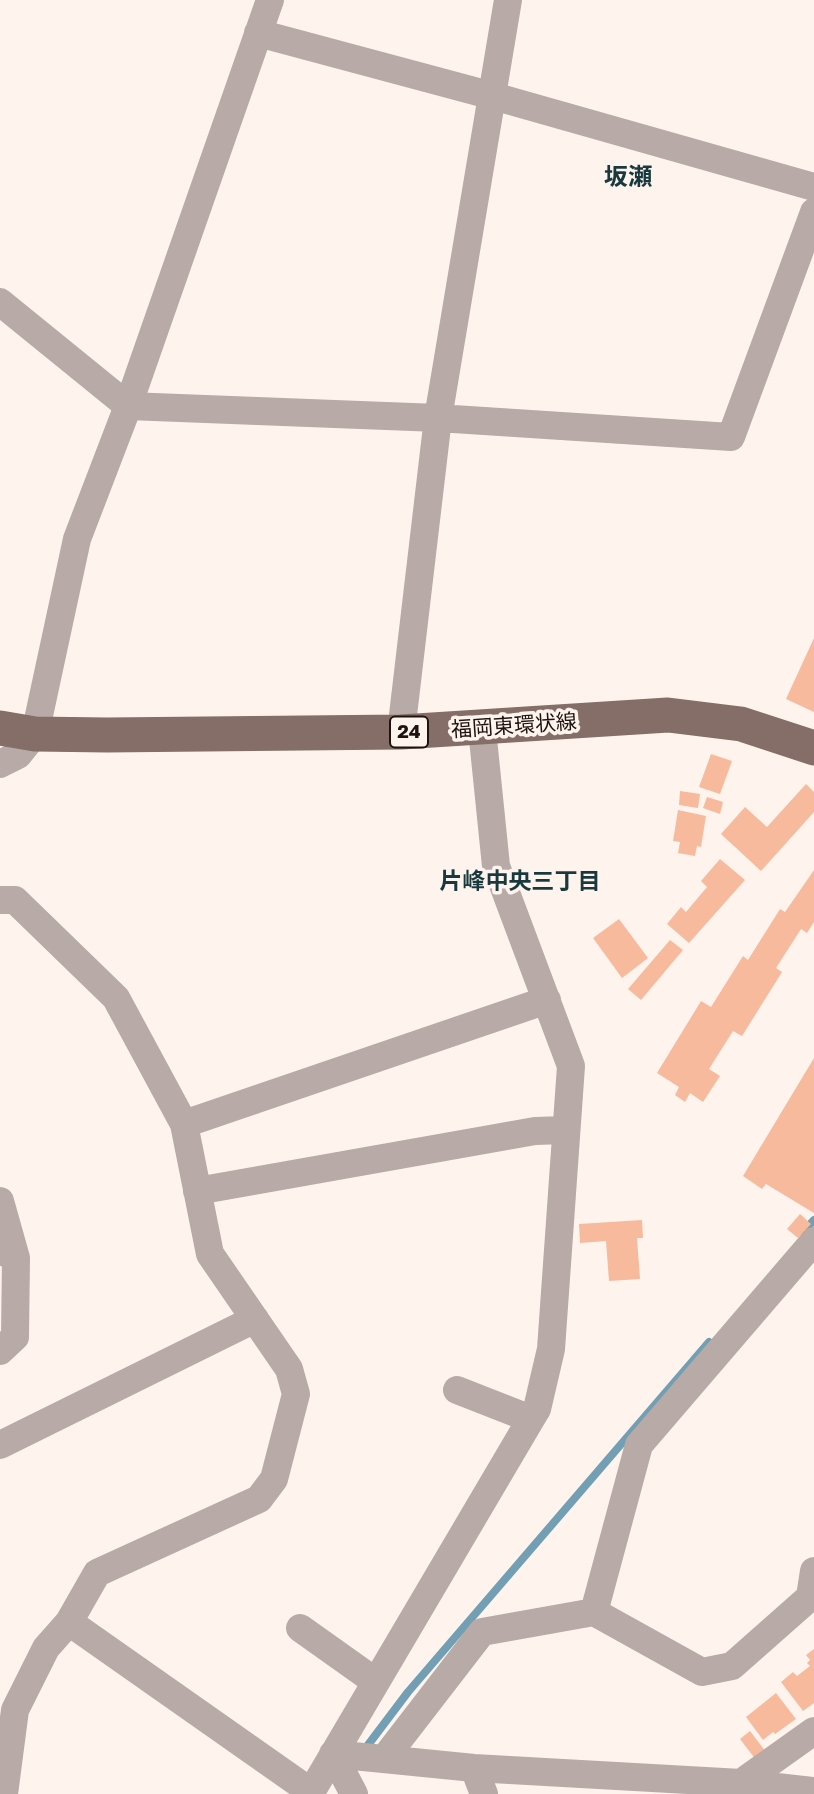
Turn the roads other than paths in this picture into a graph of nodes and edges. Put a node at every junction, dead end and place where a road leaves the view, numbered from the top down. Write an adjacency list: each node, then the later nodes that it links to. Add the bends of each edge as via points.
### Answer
1 (270, 0): 3 (street)
2 (508, 0): 4 (street)
3 (258, 33): 4 (street); 8 (street)
4 (493, 96): 5 (street); 9 (street)
5 (814, 187)
6 (814, 212): 9 (street, via 731,437)
7 (0, 302): 8 (street)
8 (128, 406): 9 (street); 13 (street, via 77,539)
9 (438, 418): 12 (street)
10 (0, 728): 13 (main road, 福岡東環状線 / 24)
11 (482, 729): 12 (main road, 福岡東環状線 / 24); 14 (main road, 福岡東環状線 / 24, via 668,715 741,724); 17 (street, via 496,866)
12 (401, 732): 13 (main road, 福岡東環状線 / 24)
13 (35, 734): 15 (street, via 18,755)
14 (814, 748)
15 (0, 764)
16 (0, 900): 19 (street, via 15,900 116,998)
17 (547, 1000): 18 (street, via 571,1066); 19 (street)
18 (566, 1130): 20 (street, via 535,1131); 27 (street, via 551,1349)
19 (186, 1133): 20 (street)
20 (197, 1191): 24 (street, via 210,1254)
21 (0, 1201): 23 (street)
22 (814, 1241): 30 (street, via 639,1445)
23 (8, 1254): 25 (street, via 15,1337)
24 (255, 1319): 28 (street); 31 (street, via 289,1369 296,1394 274,1479 259,1499 97,1573)
25 (0, 1351)
26 (457, 1390): 27 (street)
27 (531, 1419): 33 (street)
28 (0, 1445)
29 (814, 1571): 30 (street, via 810,1597 732,1666 702,1672)
30 (594, 1612): 36 (street, via 482,1632)
31 (69, 1622): 40 (street); 41 (street, via 46,1648 15,1710)
32 (300, 1628): 33 (street)
33 (376, 1682): 35 (street)
34 (814, 1731): 38 (street)
35 (333, 1754): 36 (street); 40 (street); 42 (street)
36 (384, 1759): 37 (street)
37 (474, 1768): 38 (street); 43 (street)
38 (741, 1783): 39 (street)
39 (814, 1791)
40 (310, 1793)
41 (4, 1794)
42 (354, 1794)
43 (484, 1794)

